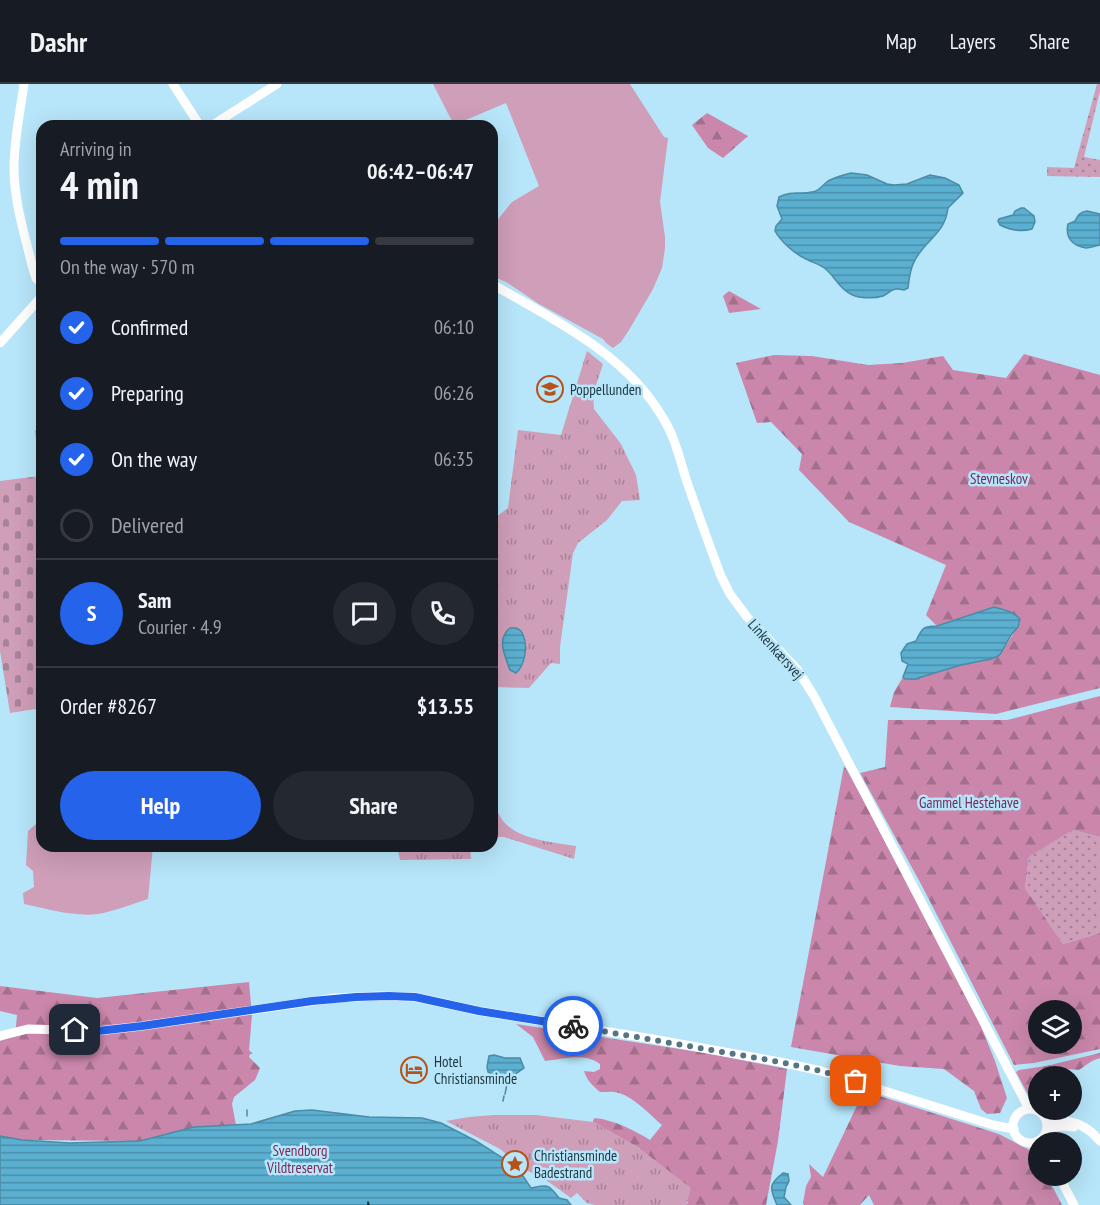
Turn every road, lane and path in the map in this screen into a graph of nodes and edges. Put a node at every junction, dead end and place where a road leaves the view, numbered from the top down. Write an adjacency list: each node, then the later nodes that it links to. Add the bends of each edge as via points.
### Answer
1 (24, 84): 6 (street, via 14,170 16,197)
2 (173, 84): 4 (street)
3 (277, 84): 5 (street)
4 (196, 120)
5 (220, 120)
6 (36, 278)
7 (498, 288): 11 (street, Linkenkærsvej, via 592,343 644,391 663,418 730,594 807,683 1008,1069)
8 (36, 303): 9 (street)
9 (0, 343)
10 (0, 1036): 13 (street, via 28,1029 109,1030 335,998 415,997 780,1062 979,1120)
11 (1025, 1110): 12 (street, via 1039,1112); 13 (street)
12 (1046, 1124): 14 (street); 15 (street, via 1071,1127)
13 (1014, 1125): 16 (street, via 1016,1134)
14 (1045, 1132)
15 (1097, 1137)
16 (1028, 1142)
17 (1063, 1186): 18 (street)
18 (1074, 1205)

